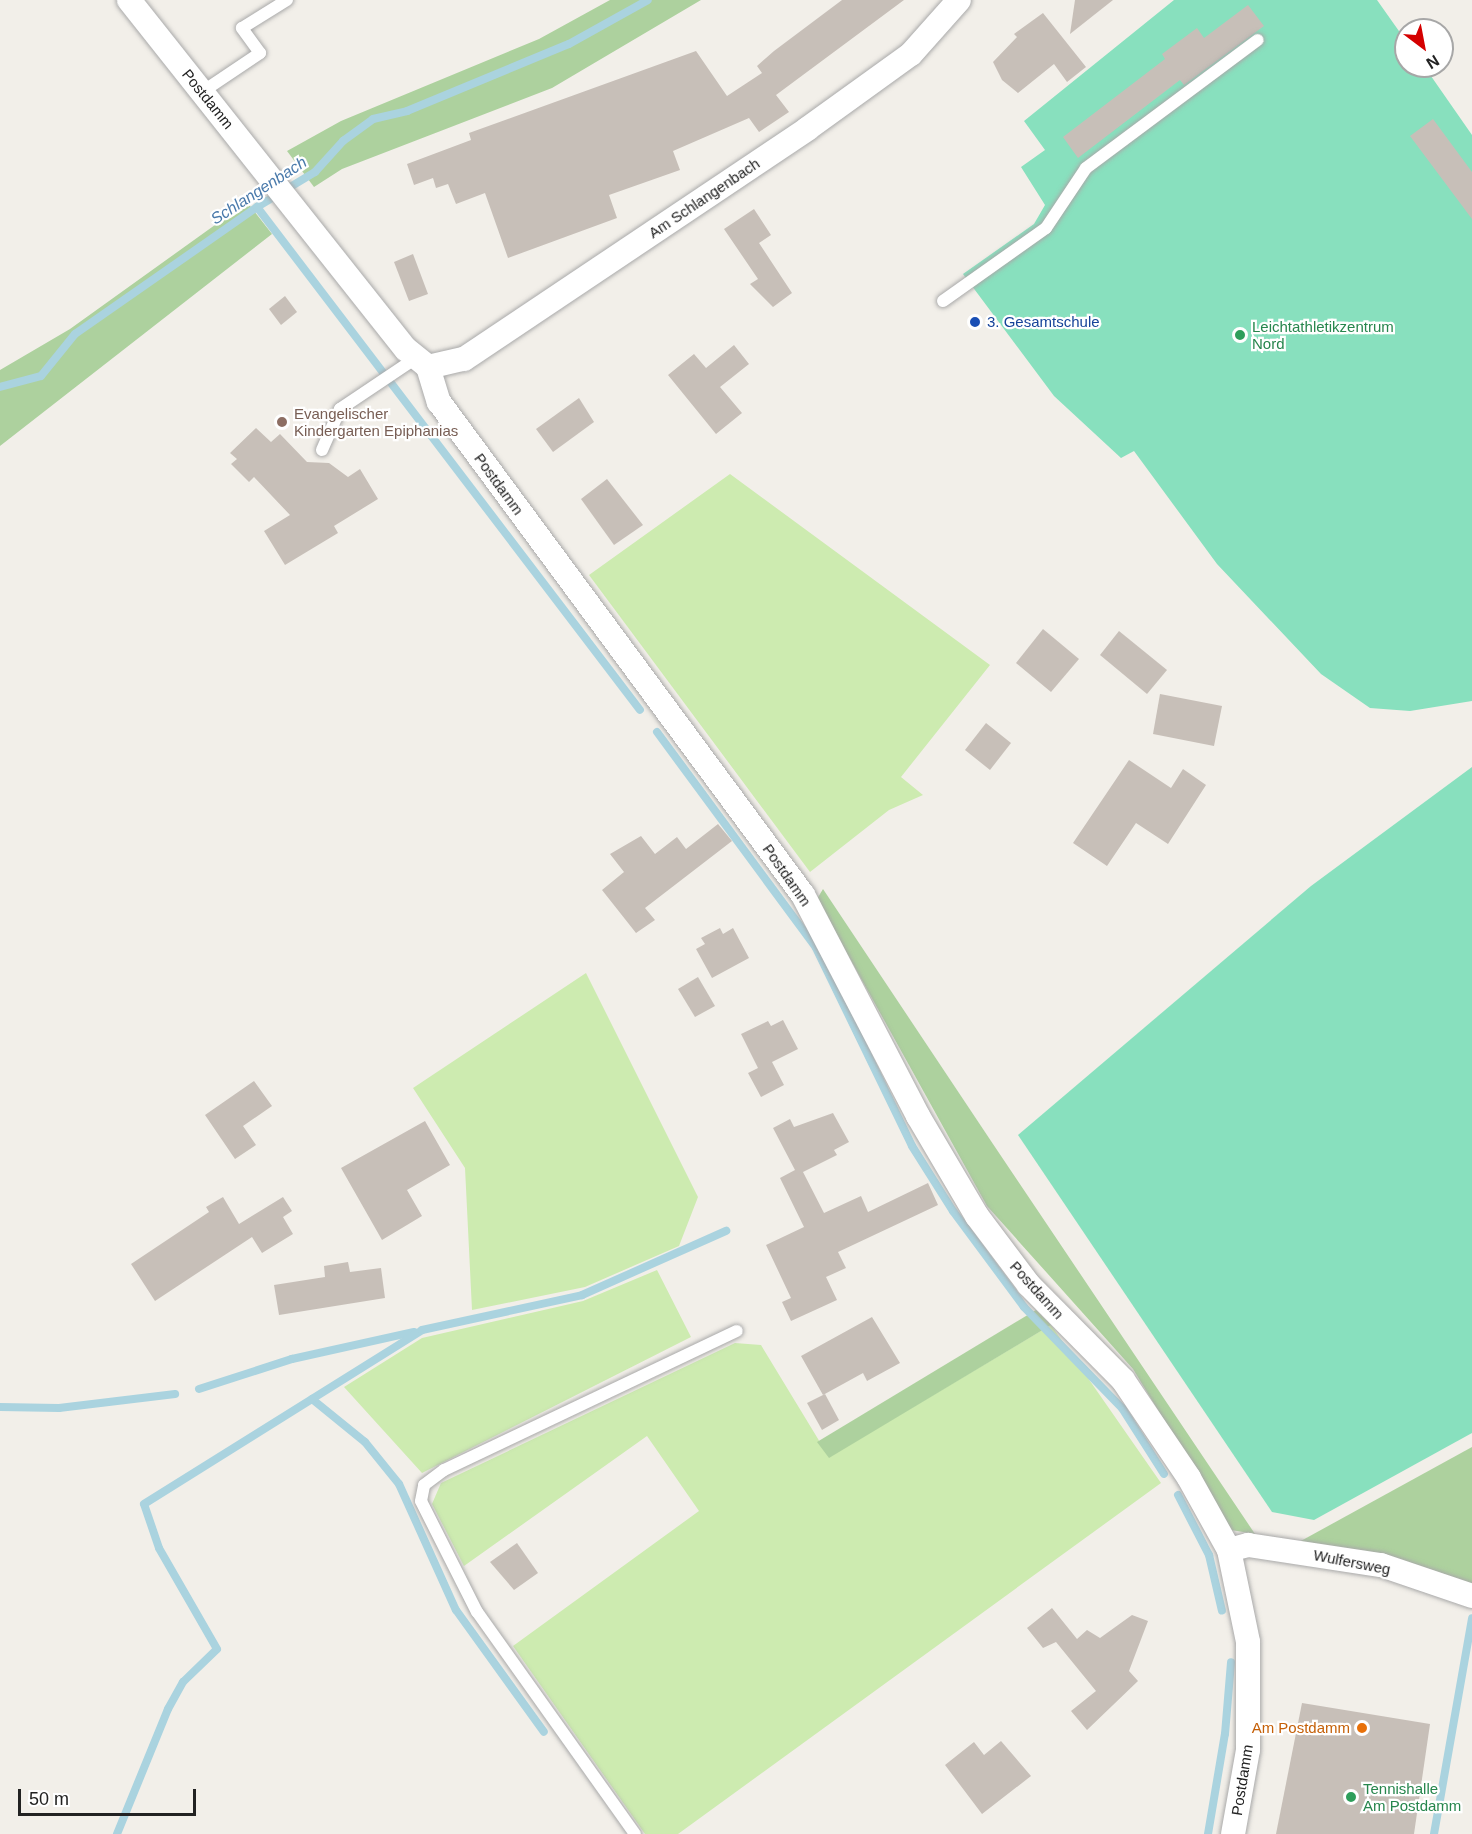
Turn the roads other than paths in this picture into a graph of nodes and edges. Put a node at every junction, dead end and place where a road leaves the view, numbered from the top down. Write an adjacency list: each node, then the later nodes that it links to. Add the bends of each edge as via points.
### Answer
1 (129, 0): 5 (street, Postdamm)
2 (287, 0): 5 (lane, via 242,28 260,53)
3 (959, 0): 7 (street, Am Schlangenbach, via 911,54 807,129 464,359)
4 (1258, 40): 6 (lane, via 1086,168 1046,228)
5 (202, 92): 7 (street, Postdamm)
6 (943, 301)
7 (422, 362): 8 (lane, via 393,372 340,409); 10 (street, Postdamm, via 439,402 803,895 918,1116 977,1216 1029,1285 1123,1380 1151,1416)
8 (322, 450)
9 (737, 1331): 12 (lane, via 444,1470 424,1485 421,1500 477,1612)
10 (1229, 1550): 11 (street, Wulfersweg, via 1248,1545 1381,1565); 13 (street, Postdamm, via 1252,1682 1248,1750)
11 (1472, 1596)
12 (635, 1834)
13 (1233, 1834)

